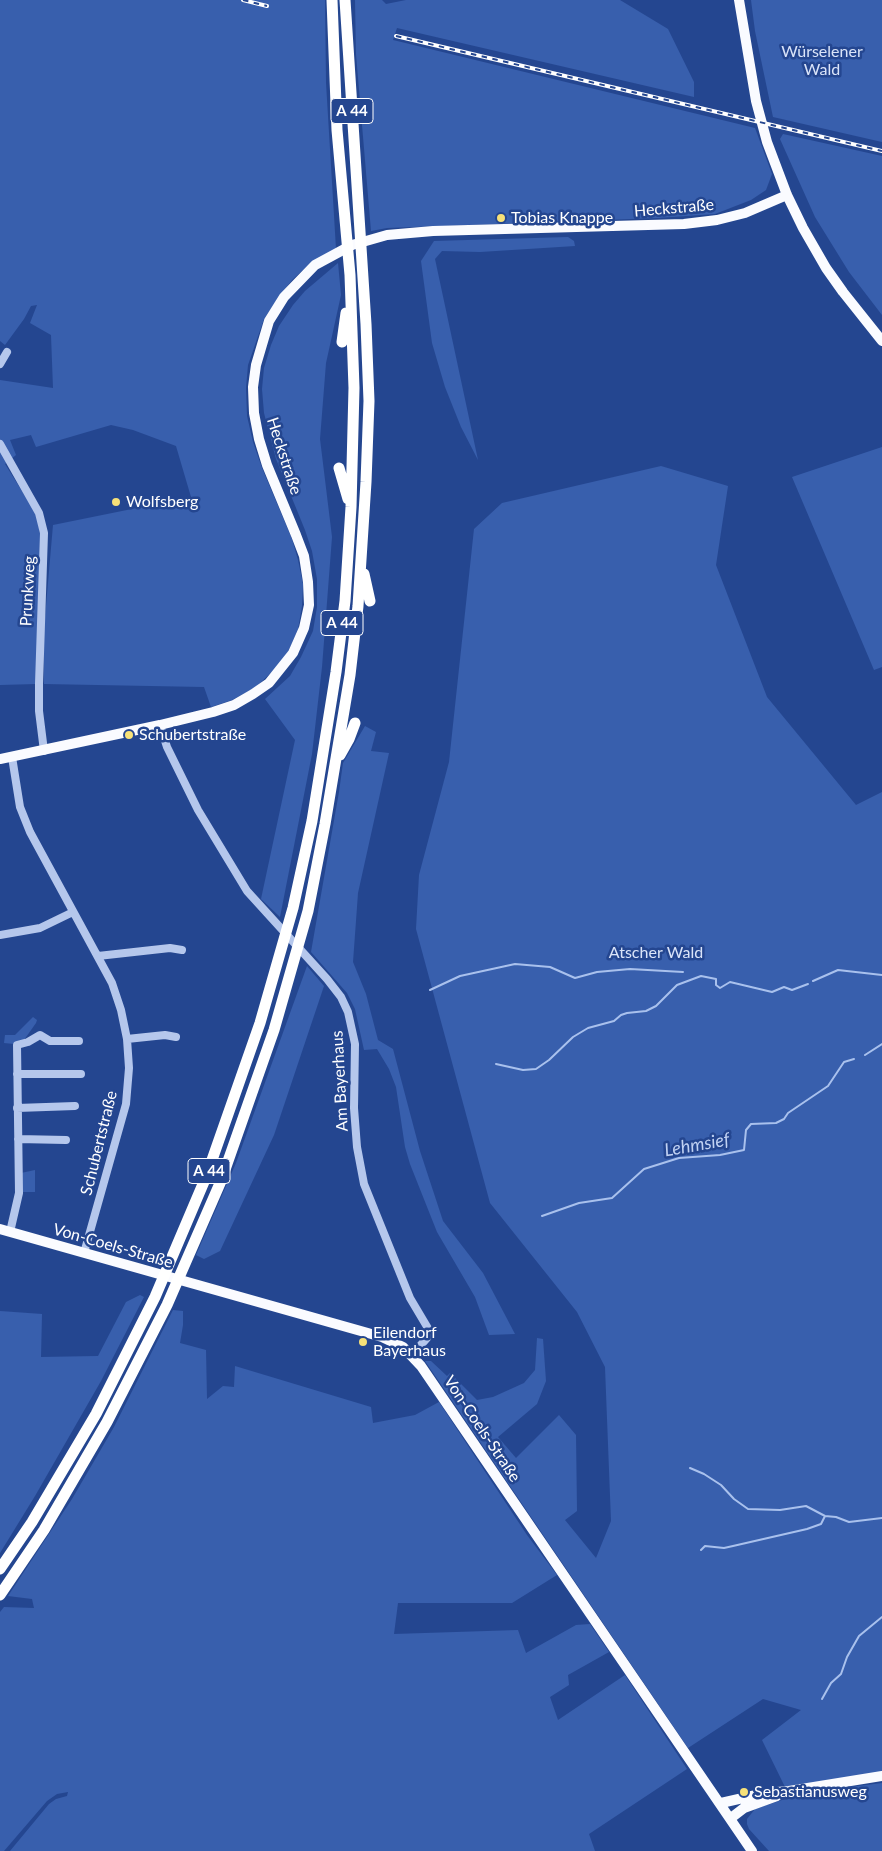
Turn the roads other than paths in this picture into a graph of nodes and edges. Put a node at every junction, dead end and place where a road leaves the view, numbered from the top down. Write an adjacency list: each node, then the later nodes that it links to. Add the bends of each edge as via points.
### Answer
1 (332, 0): 5 (highway, A 44, via 337,130)
2 (345, 0): 13 (highway, A 44, via 364,270 369,401)
3 (740, 0): 4 (main road, via 756,101)
4 (787, 195): 6 (main road, via 803,228 843,292); 16 (main road, Heckstraße, via 745,213 684,224 387,235 352,246 316,266 284,297 269,321 253,387 259,439 304,556 309,605 304,628 283,668 254,694 213,712)
5 (351, 289): 7 (highway); 12 (highway, A 44, via 354,388)
6 (882, 341)
7 (342, 342)
8 (7, 352): 9 (street)
9 (0, 364)
10 (0, 444): 17 (street, Prunkweg, via 39,513 44,533 38,684)
11 (339, 468): 12 (highway)
12 (351, 508): 37 (highway, A 44, via 345,601 323,758 293,908 260,1023 206,1177 154,1297 96,1414)
13 (362, 560): 14 (highway); 20 (highway, A 44, via 350,675)
14 (370, 601)
15 (355, 723): 20 (highway, via 350,739)
16 (160, 725): 17 (main road, Heckstraße); 36 (street, Am Bayerhaus, via 167,747 198,810 247,891 328,979 348,1012 355,1044 354,1108 364,1184 410,1298 429,1330 427,1338)
17 (44, 751): 18 (main road, Heckstraße)
18 (12, 757): 19 (main road, Heckstraße); 21 (street, Schubertstraße, via 20,807)
19 (0, 759)
20 (336, 761): 38 (highway, A 44, via 308,911 274,1030 221,1181 167,1305 107,1422 44,1530)
21 (73, 912): 22 (street, via 40,928); 24 (street, Schubertstraße)
22 (0, 935)
23 (182, 950): 24 (street, via 170,948)
24 (98, 956): 26 (street, Schubertstraße, via 112,984)
25 (176, 1037): 26 (street)
26 (127, 1039): 35 (street, Schubertstraße, via 126,1104)
27 (79, 1041): 28 (street, via 50,1041 40,1035 17,1045)
28 (17, 1074): 29 (street); 31 (street)
29 (81, 1074)
30 (75, 1106): 31 (street)
31 (17, 1108): 32 (street)
32 (18, 1139): 33 (street); 34 (street, via 19,1193)
33 (66, 1140)
34 (5, 1230): 35 (main road, Von-Coels-Straße)
35 (84, 1253): 36 (main road, Von-Coels-Straße, via 382,1337 403,1346)
36 (412, 1354): 41 (main road, Von-Coels-Straße)
37 (0, 1569)
38 (0, 1595)
39 (882, 1776): 40 (main road)
40 (789, 1791): 41 (main road); 42 (main road, via 744,1808)
41 (720, 1803): 42 (main road, Von-Coels-Straße)
42 (731, 1818): 43 (main road, Von-Coels-Straße)
43 (752, 1851)

